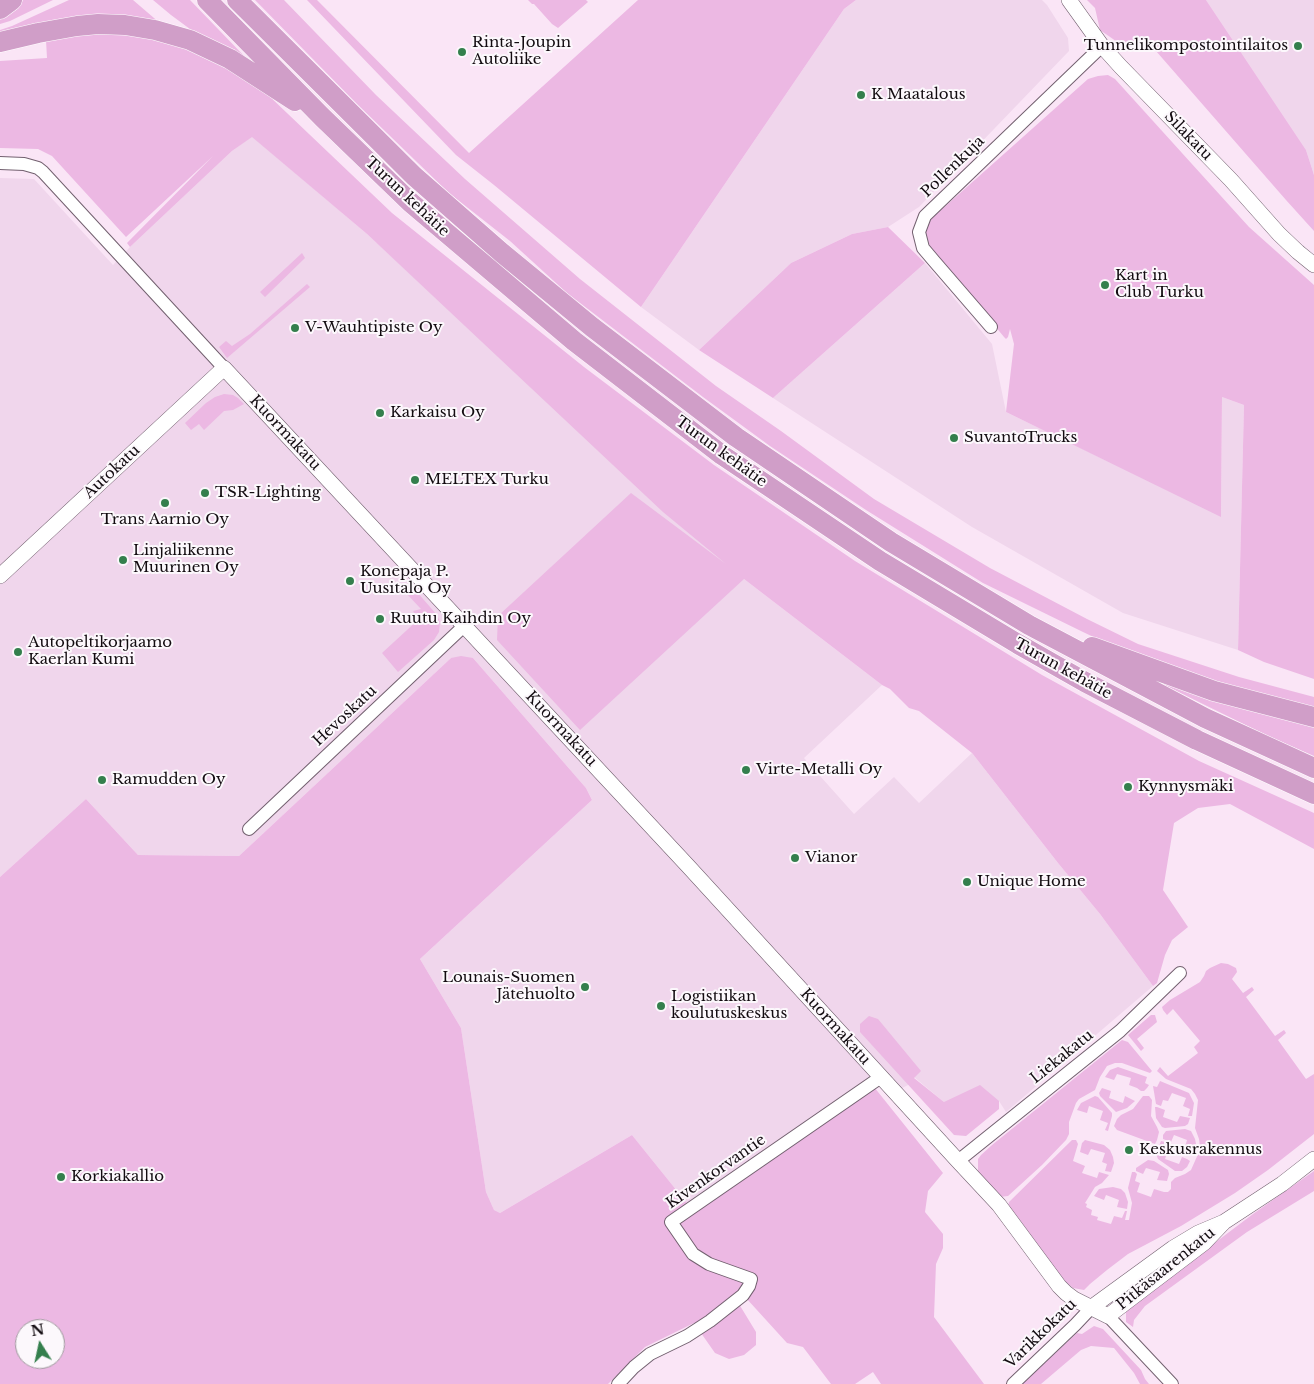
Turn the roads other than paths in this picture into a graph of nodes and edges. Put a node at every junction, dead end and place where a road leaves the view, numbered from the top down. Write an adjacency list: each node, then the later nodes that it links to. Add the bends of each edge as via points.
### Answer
1 (12, 0): 5 (highway)
2 (207, 0): 8 (highway, Turun kehätie)
3 (237, 0): 14 (highway, Turun kehätie, via 414,176 592,327 736,437 891,542)
4 (1069, 0): 7 (street, Silakatu)
5 (0, 9)
6 (0, 42): 8 (highway, via 98,24 155,30 190,40 230,59)
7 (1102, 46): 10 (street, Silakatu, via 1279,234); 11 (street, Pollenkuja, via 925,216 919,232 923,248)
8 (322, 117): 18 (highway, Turun kehätie, via 410,202 492,272 574,341 722,455 880,561 1018,644 1197,740)
9 (0, 163): 12 (street, Kuormakatu, via 24,164 43,172)
10 (1314, 265)
11 (991, 327)
12 (224, 368): 13 (street, Autokatu); 15 (street, Kuormakatu)
13 (0, 576)
14 (1029, 624): 16 (highway, via 1214,691); 17 (highway, Turun kehätie, via 1205,718)
15 (464, 626): 19 (street, Hevoskatu); 21 (street, Kuormakatu)
16 (1314, 717)
17 (1314, 768)
18 (1314, 794)
19 (249, 830)
20 (1180, 973): 23 (street, Liekakatu, via 1125,1027)
21 (881, 1076): 23 (street, Kuormakatu); 27 (street, Kivenkorvantie, via 671,1222 693,1254 709,1264 751,1279 749,1286 743,1296 710,1321 650,1354)
22 (1314, 1160): 24 (street, Pitkäsaarenkatu)
23 (958, 1161): 25 (street, Kuormakatu, via 999,1206 1059,1286 1074,1299)
24 (1224, 1222): 25 (street, Pitkäsaarenkatu, via 1173,1248); 26 (street, Pitkäsaarenkatu, via 1204,1243)
25 (1092, 1307): 26 (street, Kuormakatu); 28 (street, Varikkokatu)
26 (1108, 1316): 29 (street)
27 (618, 1384)
28 (1012, 1384)
29 (1172, 1384)

